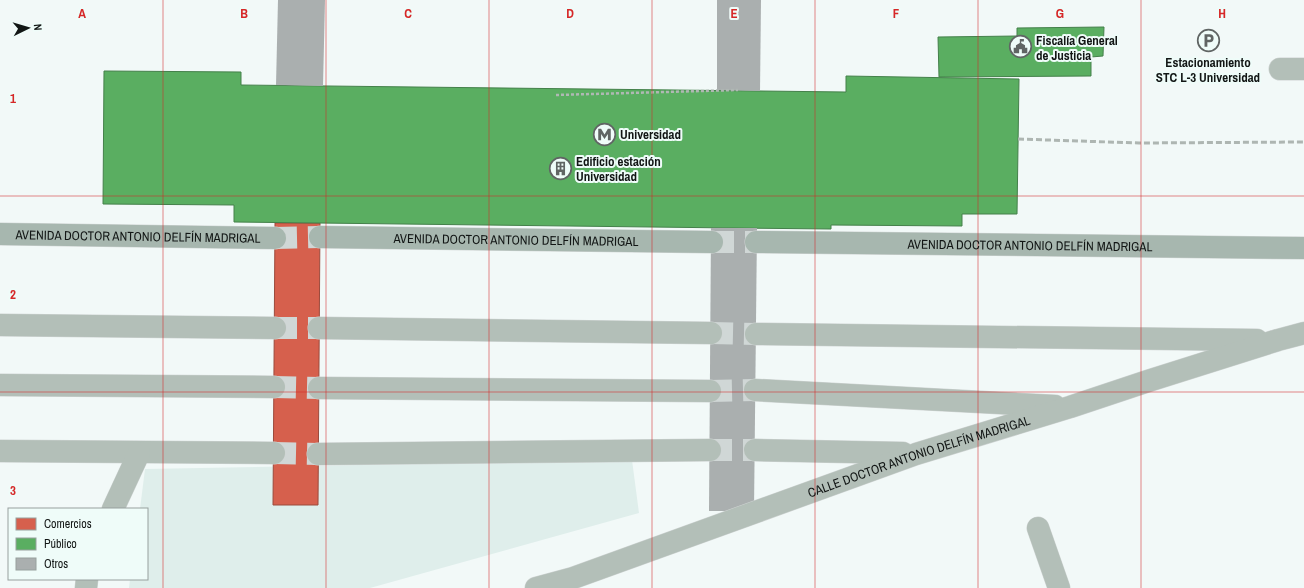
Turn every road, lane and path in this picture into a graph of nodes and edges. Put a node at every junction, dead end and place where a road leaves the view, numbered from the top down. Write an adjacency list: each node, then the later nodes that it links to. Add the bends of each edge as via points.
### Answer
1 (1280, 69): 2 (street)
2 (1304, 69)
3 (738, 90): 4 (path)
4 (556, 95)
5 (0, 234): 6 (main road, AVENIDA DOCTOR ANTONIO DELFÍN MADRIGAL)
6 (275, 238)
7 (320, 238): 8 (main road, AVENIDA DOCTOR ANTONIO DELFÍN MADRIGAL)
8 (712, 242)
9 (756, 242): 10 (main road, AVENIDA DOCTOR ANTONIO DELFÍN MADRIGAL)
10 (1304, 248)
11 (0, 325): 12 (street)
12 (275, 328)
13 (319, 328): 14 (street)
14 (711, 333)
15 (1304, 333): 17 (street, CALLE DOCTOR ANTONIO DELFÍN MADRIGAL)
16 (756, 334): 17 (street)
17 (1278, 340): 23 (street, CALLE DOCTOR ANTONIO DELFÍN MADRIGAL)
18 (0, 385): 19 (street)
19 (274, 387)
20 (319, 388): 22 (street)
21 (755, 390): 23 (street)
22 (710, 391)
23 (1070, 407): 30 (street, CALLE DOCTOR ANTONIO DELFÍN MADRIGAL)
24 (710, 450): 29 (street)
25 (755, 450): 30 (street)
26 (0, 452): 27 (street)
27 (139, 453): 28 (street); 31 (street)
28 (274, 453)
29 (318, 454)
30 (916, 454): 33 (street, CALLE DOCTOR ANTONIO DELFÍN MADRIGAL, via 573,578)
31 (114, 508)
32 (1038, 528): 34 (street)
33 (536, 588)
34 (1059, 588)

